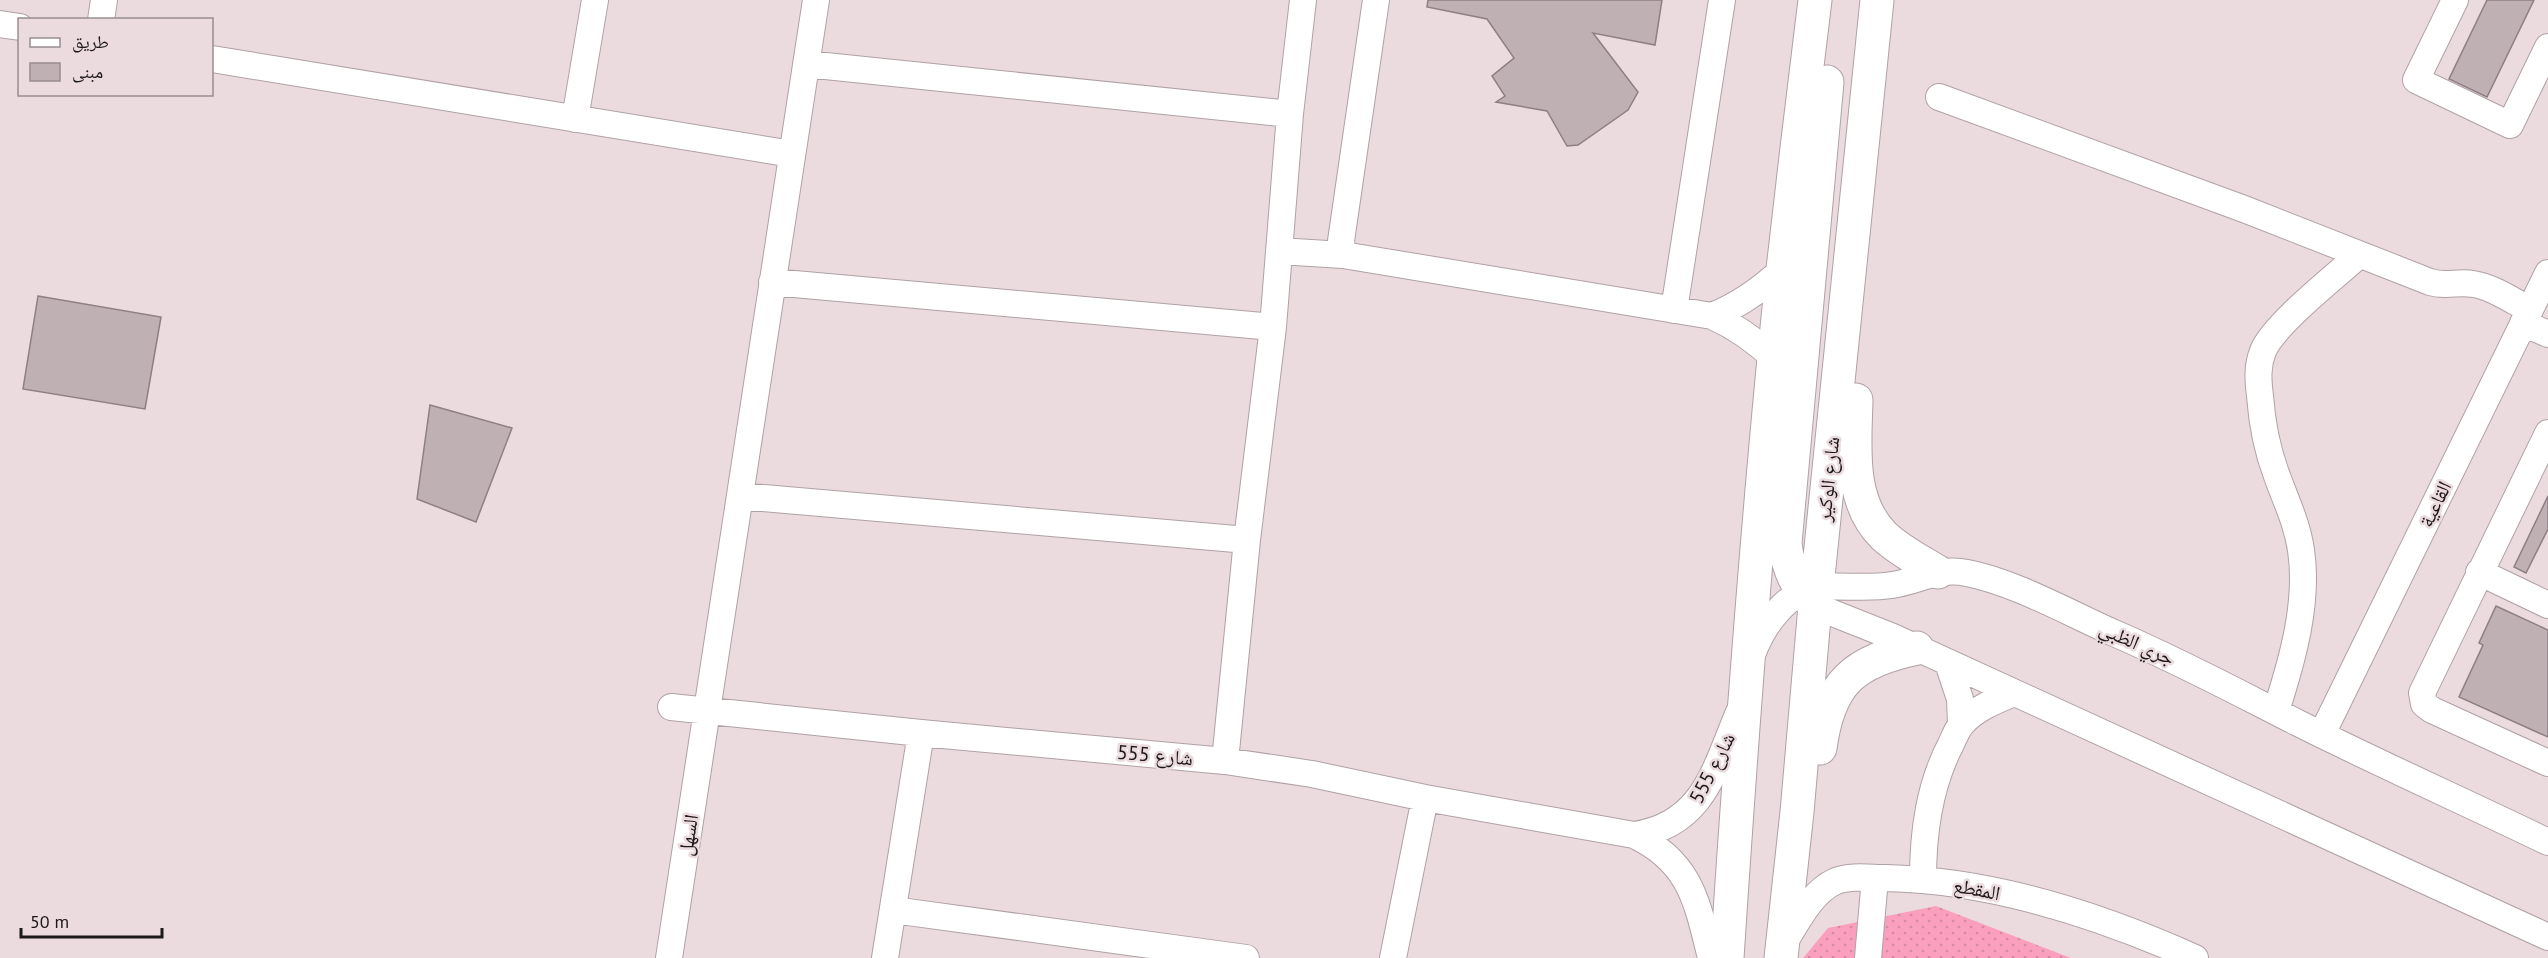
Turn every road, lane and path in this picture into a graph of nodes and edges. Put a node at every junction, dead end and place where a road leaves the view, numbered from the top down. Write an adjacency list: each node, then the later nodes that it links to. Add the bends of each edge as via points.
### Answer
1 (104, 0): 11 (street)
2 (595, 0): 19 (street)
3 (816, 0): 16 (street, السهل)
4 (1303, 0): 18 (street)
5 (1376, 0): 22 (street, via 1341,241)
6 (1722, 0): 27 (street)
7 (1815, 0): 24 (main road)
8 (1835, 0): 39 (main road, via 1785,543 1793,578)
9 (1877, 0): 31 (main road, شارع الوكير)
10 (2455, 0): 14 (street, via 2416,80 2510,125)
11 (100, 18)
12 (0, 24): 13 (street)
13 (18, 27)
14 (2548, 46)
15 (213, 59): 19 (street)
16 (806, 64): 18 (street); 20 (street, السهل)
17 (1939, 97): 23 (street)
18 (1290, 114): 21 (street)
19 (575, 119): 20 (street)
20 (792, 154): 26 (street, السهل)
21 (1279, 251): 22 (street); 30 (street)
22 (1343, 255): 27 (street)
23 (2359, 255): 28 (street, via 2437,284 2481,285); 46 (street, via 2274,332 2259,361 2265,434 2297,532 2302,571 2294,646)
24 (1783, 269): 29 (street, via 1758,292); 33 (main road)
25 (2548, 273): 28 (street, القاعية)
26 (772, 282): 30 (street); 35 (street, السهل)
27 (1674, 310): 29 (street)
28 (2534, 311): 32 (street); 50 (street, القاعية)
29 (1712, 316): 33 (street, via 1753,338)
30 (1273, 327): 36 (street)
31 (1843, 330): 37 (main road, via 1855,352 1855,471 1862,498 1873,523 1884,536); 39 (main road, شارع الوكير)
32 (2548, 334)
33 (1775, 359): 43 (main road)
34 (2548, 433): 38 (street)
35 (740, 496): 36 (street); 47 (street, السهل)
36 (1247, 540): 51 (street)
37 (1938, 572): 39 (street, جري الظبي, via 1895,585); 46 (street, جري الظبي, via 1966,573 2015,589)
38 (2480, 573): 40 (street); 52 (street, via 2423,688 2422,699 2432,710)
39 (1812, 595): 41 (street); 43 (street, via 1788,602 1774,615 1753,652); 54 (main road, شارع الوكير)
40 (2548, 605)
41 (1917, 648): 42 (street); 54 (main road, via 1869,662 1837,691 1826,715 1814,787 1809,800)
42 (1948, 663): 44 (street); 48 (street, via 1960,699)
43 (1745, 689): 55 (street, شارع 555, via 1698,801 1664,828); 68 (main road)
44 (2014, 693): 48 (street); 60 (street)
45 (671, 707): 47 (street, شارع 555)
46 (2276, 711): 50 (street, جري الظبي)
47 (707, 712): 49 (street, شارع 555); 63 (street, السهل)
48 (1961, 724): 58 (street, via 1935,783 1923,846)
49 (921, 733): 51 (street, شارع 555); 59 (street)
50 (2322, 734): 56 (street, جري الظبي)
51 (1225, 761): 53 (street, شارع 555, via 1312,774)
52 (2548, 763)
53 (1425, 798): 55 (street, شارع 555); 66 (street)
54 (1797, 812): 61 (main road, شارع الوكير)
55 (1634, 835): 67 (street, شارع 555, via 1660,850 1688,882)
56 (2548, 842)
57 (1875, 878): 58 (street, المقطع); 61 (street, المقطع, via 1842,879 1826,887 1812,900); 69 (street)
58 (1923, 879): 62 (street, المقطع, via 2041,903 2135,933)
59 (893, 910): 64 (street); 65 (street)
60 (2548, 937)
61 (1782, 952)
62 (2189, 957)
63 (669, 958)
64 (885, 958)
65 (1246, 958)
66 (1394, 958)
67 (1711, 958)
68 (1727, 958)
69 (1868, 958)

